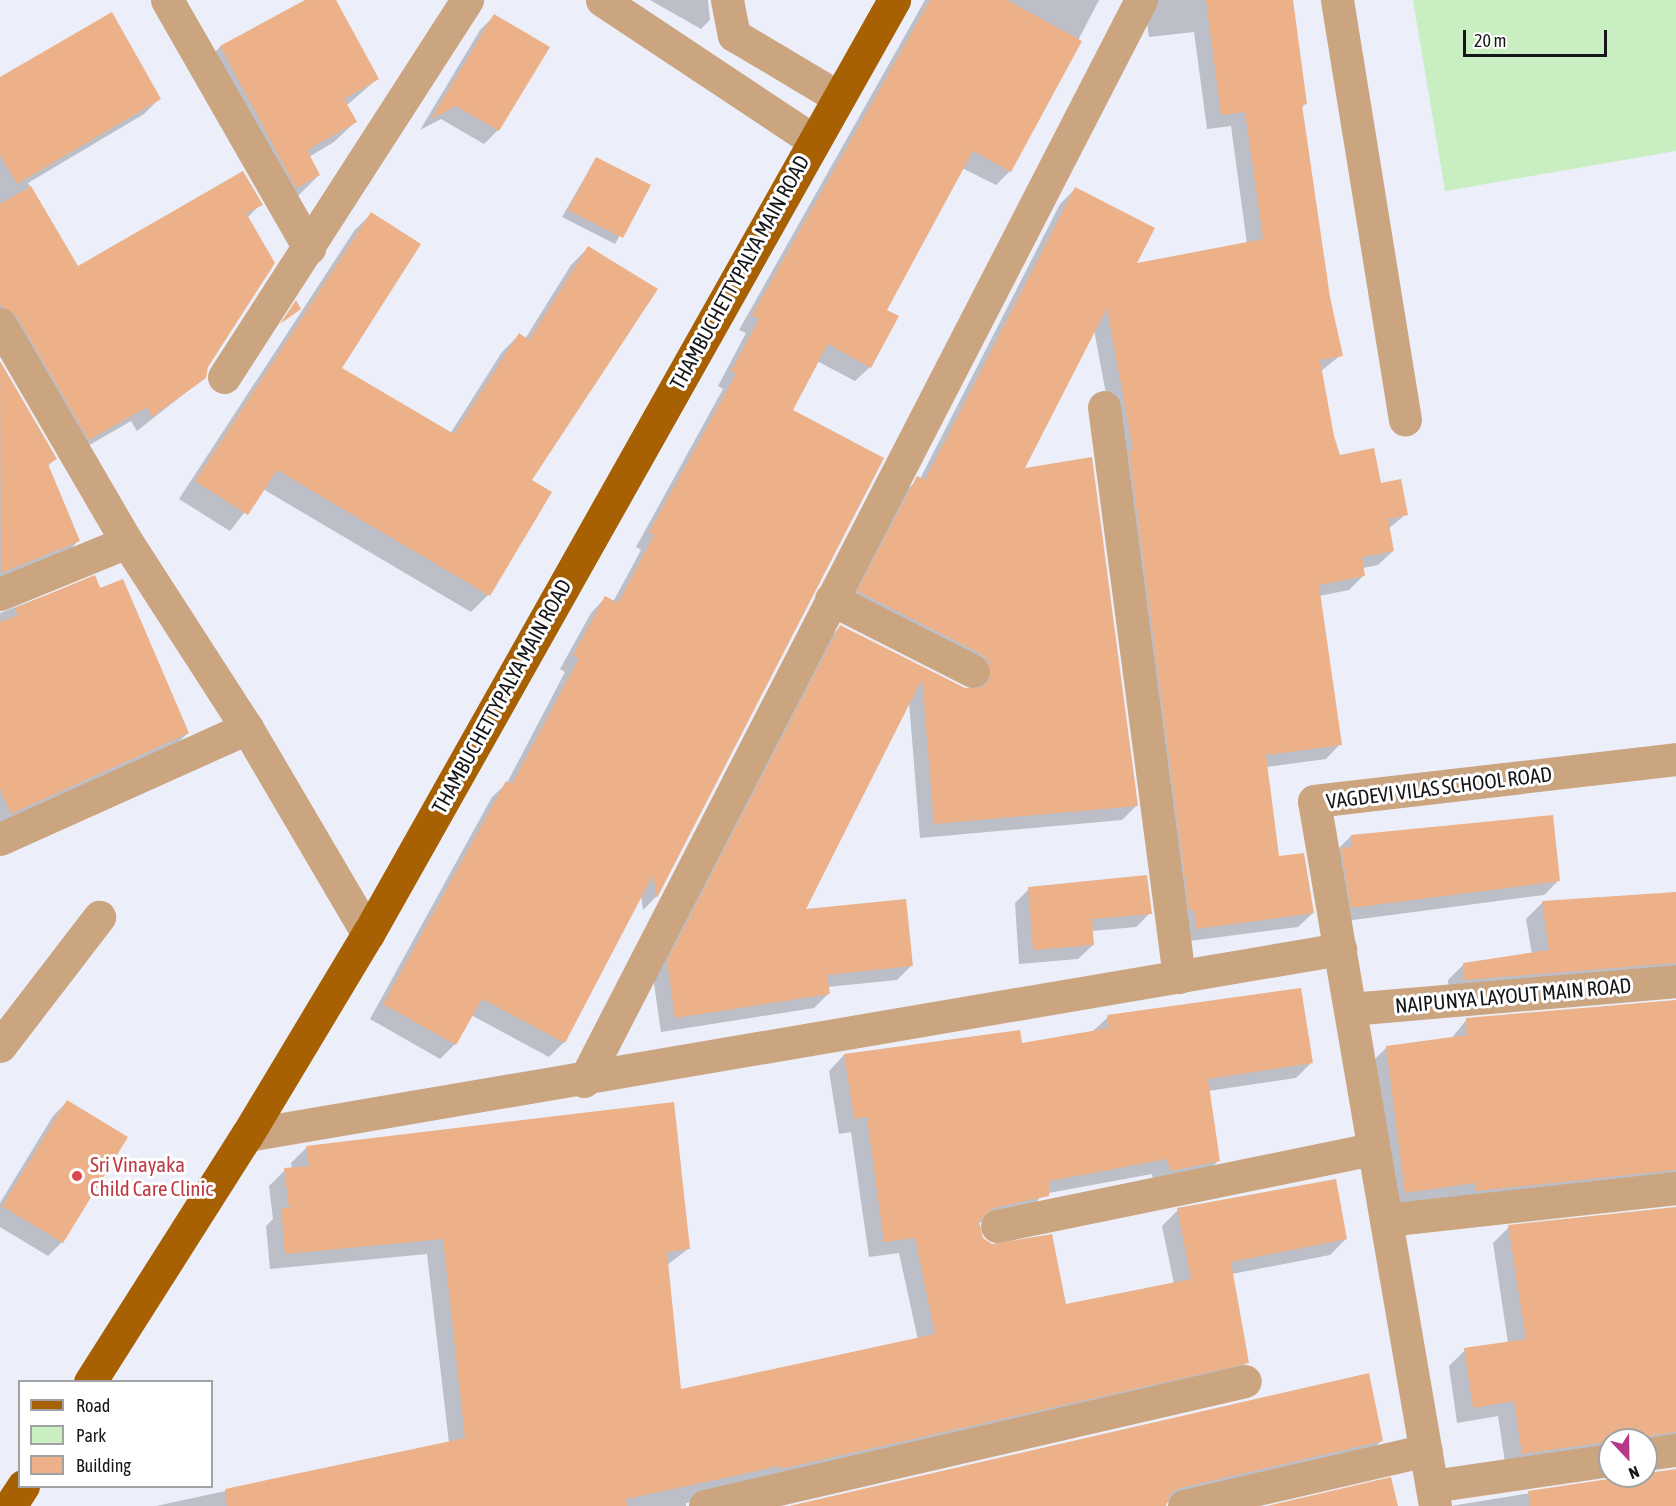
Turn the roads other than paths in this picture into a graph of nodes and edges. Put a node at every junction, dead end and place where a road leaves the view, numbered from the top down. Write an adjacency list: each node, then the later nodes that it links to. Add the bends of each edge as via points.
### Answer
1 (167, 0): 10 (street)
2 (466, 0): 10 (street)
3 (603, 0): 9 (street)
4 (727, 0): 8 (street, via 734,35)
5 (894, 0): 8 (main road, THAMBUCHETTYPALYA MAIN ROAD)
6 (1141, 0): 17 (street)
7 (1337, 0): 14 (street)
8 (838, 97): 9 (main road, THAMBUCHETTYPALYA MAIN ROAD)
9 (813, 140): 23 (main road, THAMBUCHETTYPALYA MAIN ROAD)
10 (309, 248): 12 (street)
11 (3, 335): 15 (street)
12 (224, 377)
13 (1104, 407): 25 (street)
14 (1405, 420)
15 (127, 542): 16 (street); 19 (street)
16 (0, 594)
17 (831, 599): 18 (street); 29 (street)
18 (974, 671)
19 (247, 728): 21 (street); 23 (street)
20 (1676, 759): 24 (street, VAGDEVI VILAS SCHOOL ROAD, via 1314,801)
21 (0, 839)
22 (99, 918): 28 (street)
23 (368, 934): 30 (main road, THAMBUCHETTYPALYA MAIN ROAD)
24 (1340, 949): 25 (street); 27 (street)
25 (1179, 977): 29 (street)
26 (1676, 981): 27 (street, NAIPUNYA LAYOUT MAIN ROAD)
27 (1350, 1009): 31 (street)
28 (0, 1046)
29 (584, 1081): 30 (street)
30 (248, 1135): 35 (main road, THAMBUCHETTYPALYA MAIN ROAD)
31 (1373, 1149): 33 (street); 34 (street)
32 (1676, 1188): 33 (street)
33 (1386, 1220): 37 (street)
34 (997, 1226)
35 (91, 1380)
36 (1245, 1381): 44 (street)
37 (1426, 1450): 42 (street); 45 (street)
38 (1676, 1450): 39 (street)
39 (1658, 1452)
40 (1598, 1462): 42 (street)
41 (22, 1488): 43 (main road)
42 (1434, 1496)
43 (10, 1506)
44 (705, 1506)
45 (1184, 1506)

